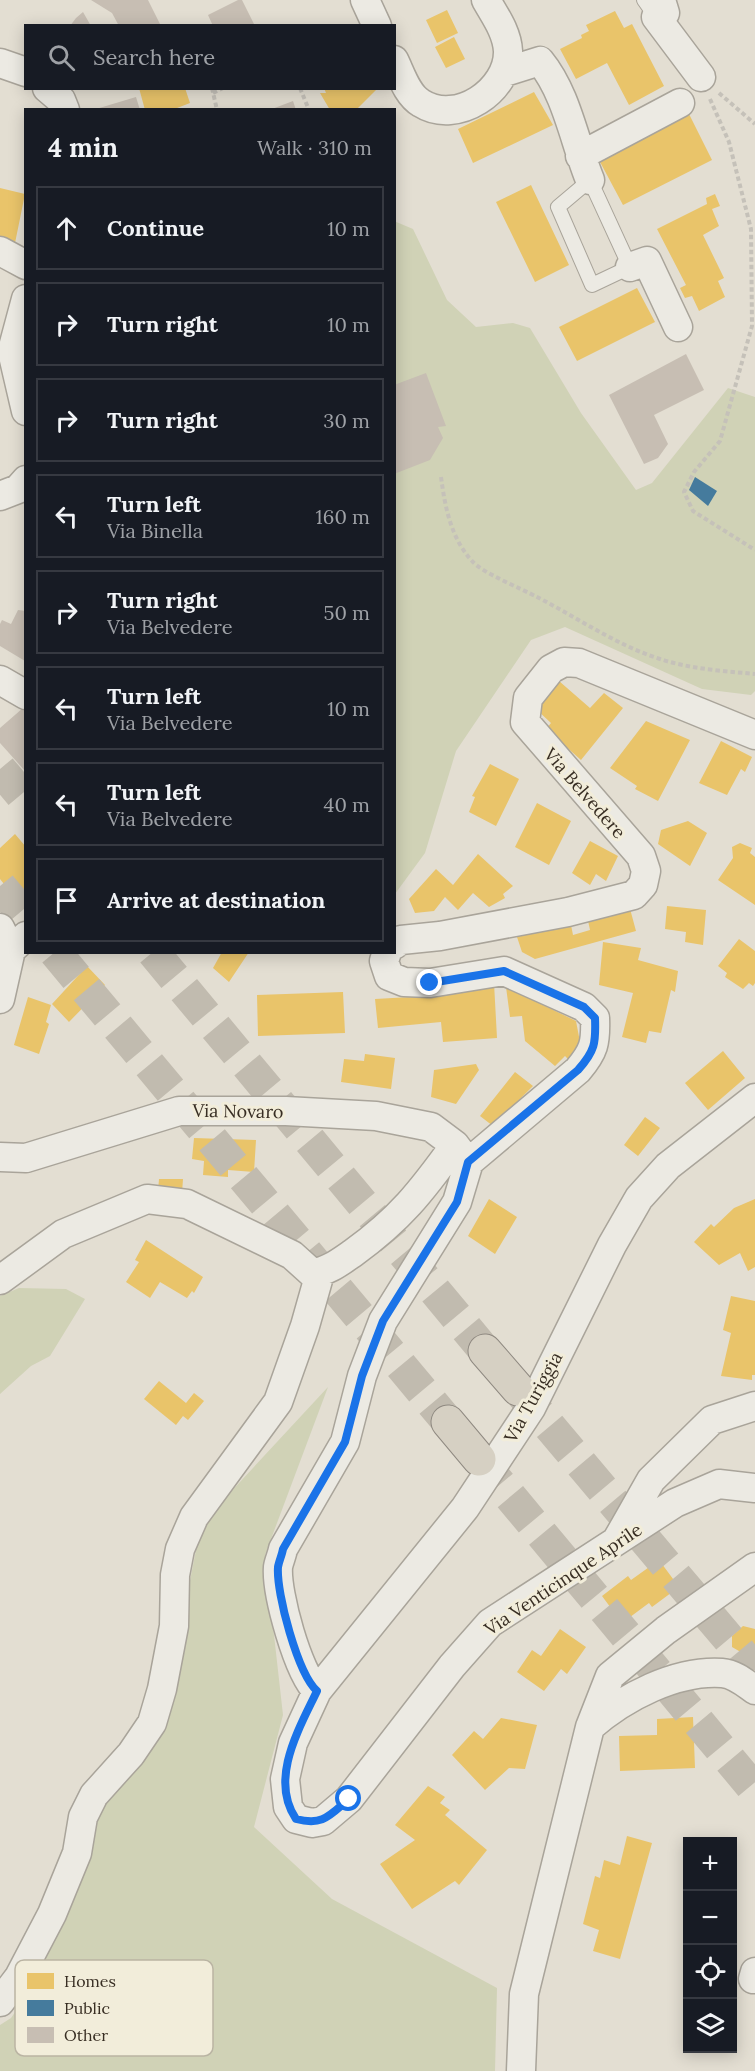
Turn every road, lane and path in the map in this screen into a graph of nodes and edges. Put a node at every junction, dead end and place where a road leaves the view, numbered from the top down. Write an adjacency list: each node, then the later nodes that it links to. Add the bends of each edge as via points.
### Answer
1 (365, 0): 4 (street)
2 (486, 0): 8 (street, via 506,38)
3 (654, 6): 9 (street)
4 (376, 24)
5 (0, 63): 7 (street)
6 (396, 64): 8 (street, via 410,93 421,104 435,108 467,106 482,99)
7 (24, 71)
8 (505, 72): 20 (street, via 540,61 557,87)
9 (701, 76): 19 (path); 30 (path, via 729,142 751,230 752,326 720,441 694,472 684,492 693,511)
10 (45, 90): 15 (street)
11 (48, 90): 16 (street, via 61,100)
12 (301, 90): 18 (path)
13 (213, 91): 17 (path)
14 (681, 103): 20 (street)
15 (50, 108)
16 (64, 108)
17 (217, 108)
18 (308, 108)
19 (755, 124)
20 (585, 168): 23 (lane); 23 (lane, via 558,207 592,285)
21 (0, 251): 22 (street)
22 (24, 264)
23 (630, 267): 25 (street, via 647,261)
24 (24, 306): 26 (street, via 12,351)
25 (678, 327)
26 (24, 402)
27 (441, 477): 31 (path, via 454,533 473,563 615,641 661,660)
28 (24, 482): 29 (street)
29 (0, 496)
30 (755, 550)
31 (755, 674)
32 (0, 680): 33 (street)
33 (24, 694)
34 (755, 735): 36 (street, Via Belvedere, via 579,663 564,662 551,669 528,698 525,722 641,856 646,872 643,885 634,896 568,912)
35 (12, 938): 38 (street)
36 (396, 944)
37 (386, 954): 40 (street, via 384,961 389,976 404,982 430,983 504,971 584,1007 595,1018 592,1054 578,1070)
38 (0, 999)
39 (752, 1102): 53 (street, Via Turiggia, via 668,1166 639,1198 531,1408 465,1508)
40 (462, 1154): 41 (street, Via Novaro, via 431,1127 376,1116 179,1111 26,1158); 42 (street, via 382,1232); 53 (street, via 457,1202 383,1321 362,1376 345,1442 283,1549 278,1566 294,1650 310,1685)
41 (0, 1157)
42 (320, 1273): 43 (street, via 312,1273 292,1255 187,1204 147,1199 63,1234); 55 (street, via 278,1402 195,1517 180,1549 174,1626 152,1722 131,1754 94,1795 83,1817 77,1853)
43 (0, 1280)
44 (485, 1351): 45 (highway)
45 (518, 1389)
46 (755, 1406): 50 (street, via 712,1420 651,1480)
47 (448, 1422): 48 (highway)
48 (479, 1459)
49 (755, 1488): 50 (street, Via Venticinque Aprile, via 719,1484 675,1503)
50 (617, 1540): 53 (street, Via Venticinque Aprile, via 490,1623 349,1799 323,1821 312,1823 296,1819 288,1807 285,1779 293,1743)
51 (755, 1566): 54 (street, via 610,1676)
52 (755, 1690): 54 (street, via 723,1673 672,1680 632,1698)
53 (317, 1691)
54 (590, 1727): 58 (street, via 524,1994)
55 (28, 1960)
56 (15, 1982): 57 (street)
57 (0, 2002)
58 (521, 2071)

